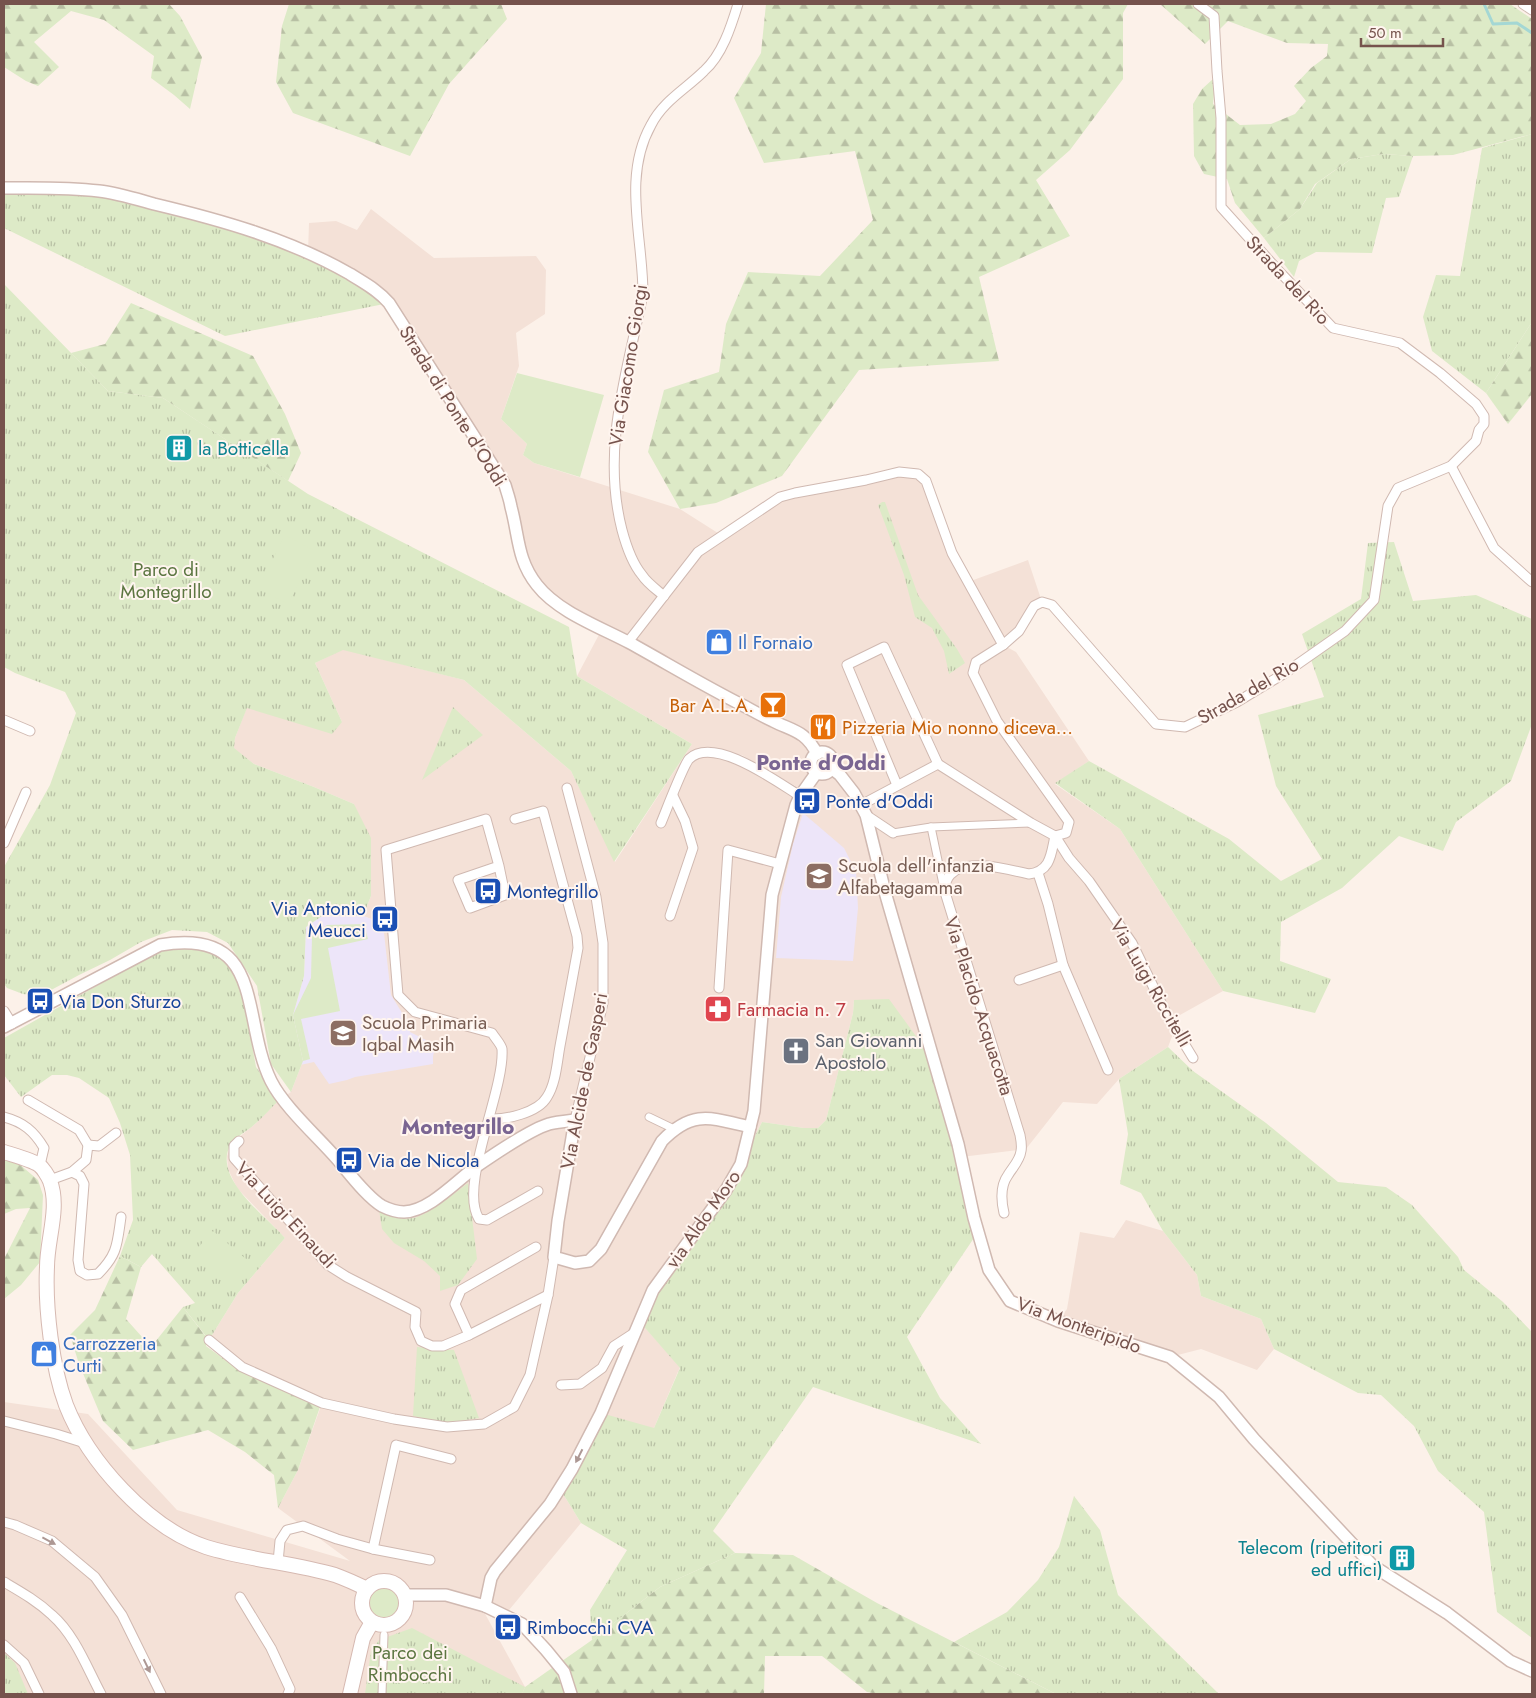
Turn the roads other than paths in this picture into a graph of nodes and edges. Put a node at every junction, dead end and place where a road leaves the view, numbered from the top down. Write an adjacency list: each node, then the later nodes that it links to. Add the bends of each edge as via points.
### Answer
1 (738, 4): 8 (street, Via Giacomo Giorgi, via 716,58 668,101 651,124 640,150 636,171 635,201 643,294 621,395 613,471 618,516 627,546 642,576)
2 (1198, 4): 6 (street, Strada del Rio, via 1214,16 1222,118 1222,207 1333,328 1400,343 1476,404 1484,416 1484,424 1476,441)
3 (1523, 4): 4 (street)
4 (1532, 10)
5 (4, 188): 9 (street, Strada di Ponte d'Oddi, via 101,191 191,213 250,230 308,253 374,288 389,303 505,485 526,570 552,600)
6 (1451, 466): 7 (street, via 1494,548); 10 (street, Strada del Rio, via 1398,488 1388,506 1374,600 1345,631 1286,673 1185,727 1156,724 1052,605 1042,602 1034,606 1019,632)
7 (1532, 582)
8 (664, 596): 9 (street); 10 (street, via 698,552 780,498 899,472 918,474 926,481 952,553)
9 (628, 642): 13 (street, Strada di Ponte d'Oddi, via 724,696 800,732 811,742)
10 (1003, 645): 28 (street, via 976,662 973,673 998,721 1069,822 1066,833)
11 (4, 720): 12 (street)
12 (30, 731)
13 (816, 754): 15 (street, Strada di Ponte d'Oddi, via 828,754 832,760); 16 (street, via 811,761)
14 (938, 764): 17 (street); 17 (street, via 884,647 847,665); 25 (street)
15 (831, 768): 16 (street, via 825,773); 22 (street, Via Monteripido, via 840,775)
16 (817, 772): 21 (street, via Aldo Moro)
17 (897, 786): 22 (street)
18 (567, 788): 46 (street, Via Alcide de Gasperi, via 596,897 604,943 602,1003)
19 (26, 792): 29 (street)
20 (672, 796): 21 (street, via 688,760 706,752 733,758); 24 (street); 34 (street, via 693,848)
21 (800, 796): 30 (street, via Aldo Moro)
22 (863, 810): 27 (street); 82 (street, Via Monteripido, via 958,1144 989,1270 1010,1301 1058,1321 1170,1357 1219,1397 1266,1453 1373,1566 1447,1613 1510,1661)
23 (515, 819): 45 (street, via 544,811 578,948 554,1077 547,1098 519,1115)
24 (661, 823)
25 (1031, 823): 26 (street); 28 (street)
26 (931, 827): 27 (street); 33 (street)
27 (893, 833)
28 (1051, 834): 32 (street, via 1046,867); 40 (street, Via Luigi Riccitelli, via 1132,943 1168,1017)
29 (4, 844)
30 (780, 864): 37 (street, via 728,850); 47 (street, via Aldo Moro, via 772,895 762,1031)
31 (499, 866): 31 (street, via 505,895 470,908 458,880); 45 (street, via 486,819 386,850 398,995 415,1012 492,1033 502,1047)
32 (1038, 873): 33 (street, via 971,865 950,875); 35 (street)
33 (944, 889): 58 (street, Via Placido Acquacotta, via 1020,1135 1022,1151 1004,1182)
34 (670, 916)
35 (1064, 965): 36 (street); 41 (street)
36 (1019, 980)
37 (719, 988)
38 (4, 1011): 39 (street)
39 (8, 1026): 54 (street, via 160,945 176,942 210,946 238,967 244,980 262,1056 272,1083 350,1174 382,1205 403,1212 415,1210)
40 (1193, 1058)
41 (1108, 1070)
42 (28, 1100): 51 (street, via 79,1130)
43 (649, 1117): 48 (street)
44 (4, 1118): 53 (street, via 23,1124 36,1134 44,1148)
45 (488, 1119): 54 (street)
46 (575, 1120): 54 (street, via 548,1124); 61 (street, Via Alcide de Gasperi)
47 (750, 1127): 48 (street, via 709,1117 690,1120); 63 (street, via Aldo Moro, via 741,1164 726,1190 653,1290)
48 (674, 1129): 61 (street, via 662,1141 601,1250 589,1261 576,1263)
49 (116, 1133): 51 (street, via 99,1146)
50 (239, 1141): 64 (street, Via Luigi Einaudi, via 234,1146 234,1158 328,1265 416,1312 415,1327 421,1341 443,1346)
51 (88, 1145): 55 (street, via 86,1160)
52 (4, 1152): 53 (main road)
53 (40, 1165): 56 (main road)
54 (476, 1167): 57 (street, via 475,1212 479,1219 487,1220)
55 (72, 1172): 56 (street); 59 (street, via 80,1176 84,1184 78,1260 80,1271 88,1275 98,1274 110,1262 117,1246)
56 (50, 1180): 68 (main road, via 54,1198 47,1266 51,1333 57,1375 66,1405)
57 (538, 1190)
58 (1004, 1213)
59 (121, 1217)
60 (536, 1247): 64 (street, via 461,1290 455,1304)
61 (554, 1257): 62 (street)
62 (548, 1295): 64 (street, Via Luigi Einaudi); 65 (street, via 530,1375 514,1407 484,1424 447,1427 322,1403 250,1371)
63 (634, 1333): 66 (street, via 614,1346 602,1368 580,1384); 78 (street, via Aldo Moro, one-way to 78, via 601,1413 572,1469 550,1504 495,1571)
64 (469, 1335)
65 (209, 1340)
66 (561, 1384)
67 (4, 1421): 68 (street)
68 (85, 1443): 73 (main road, via 134,1502 167,1527 204,1546)
69 (451, 1459): 71 (street, via 396,1446)
70 (4, 1522): 86 (street, one-way to 86, via 52,1542 95,1577 122,1614)
71 (374, 1549): 72 (street); 73 (street, via 303,1526 287,1530 280,1541)
72 (430, 1560)
73 (278, 1562): 75 (main road, via 336,1576)
74 (4, 1582): 85 (street, via 54,1616 70,1636)
75 (367, 1589): 76 (main road, via 380,1581 387,1581 395,1584); 79 (main road, via 363,1595 363,1610)
76 (404, 1595): 78 (street, via 446,1595); 79 (main road, via 405,1608 398,1620 385,1625)
77 (240, 1596): 83 (street, via 271,1648)
78 (485, 1606): 89 (street, via 522,1624 564,1672)
79 (372, 1622): 87 (main road, via 363,1638)
80 (384, 1635): 88 (street)
81 (4, 1645): 84 (street, via 24,1663)
82 (1532, 1671)
83 (290, 1693)
84 (39, 1694)
85 (101, 1694)
86 (161, 1694)
87 (350, 1694)
88 (382, 1694)
89 (571, 1694)

